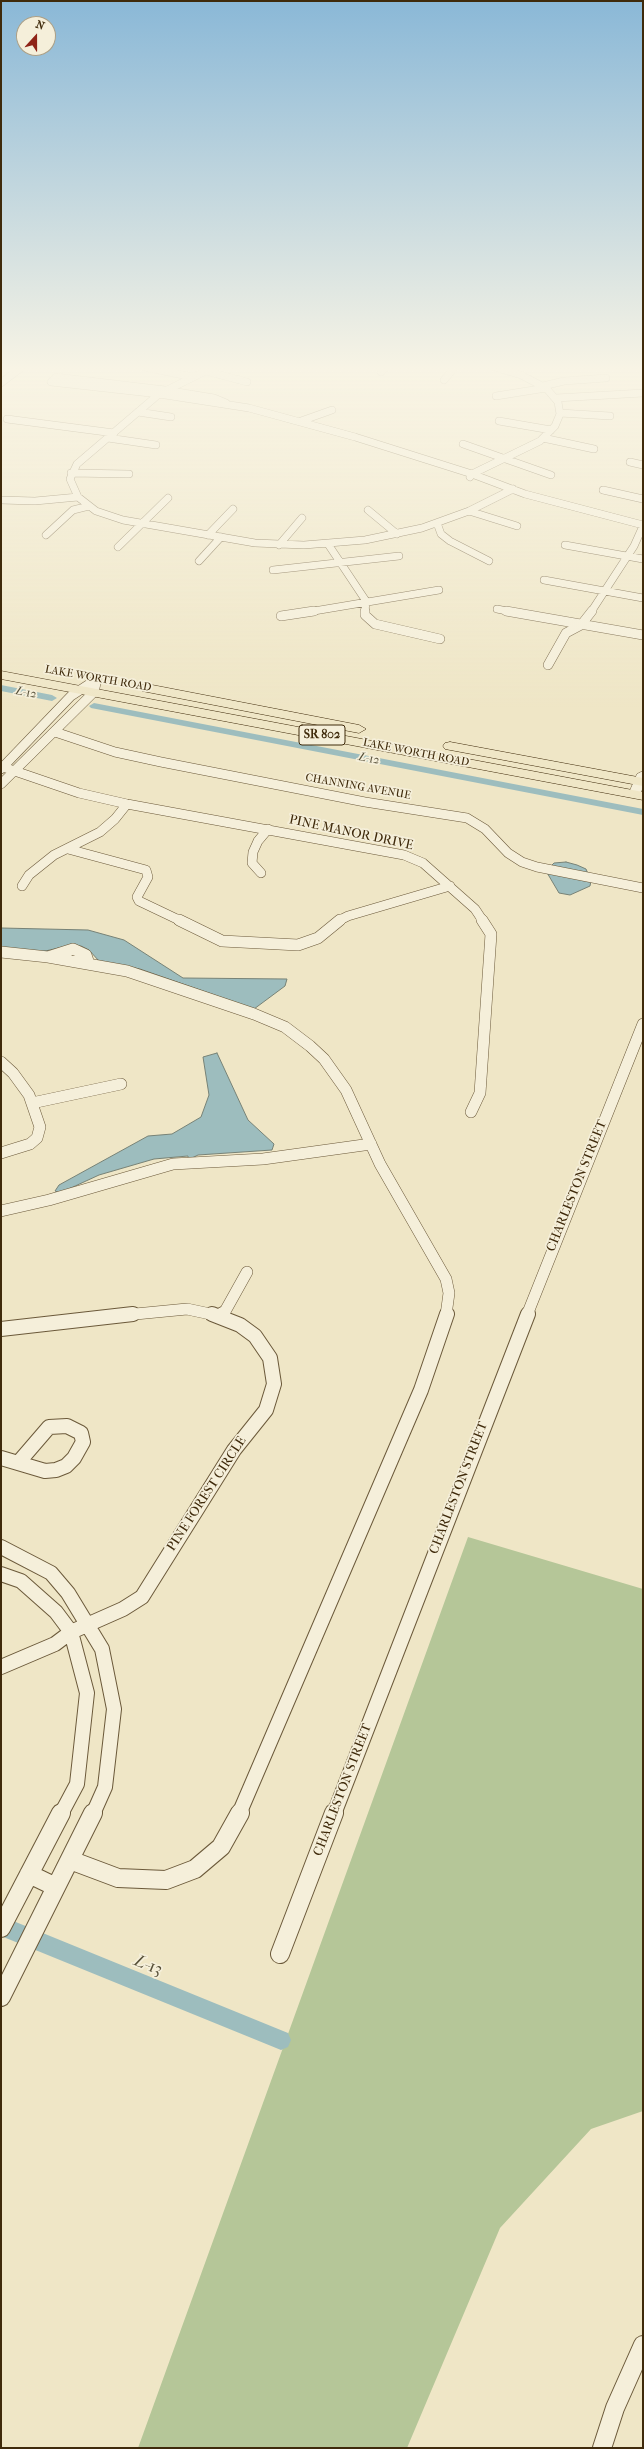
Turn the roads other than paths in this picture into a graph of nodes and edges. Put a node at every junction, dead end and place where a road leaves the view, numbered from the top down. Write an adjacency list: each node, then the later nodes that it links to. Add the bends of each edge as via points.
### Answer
1 (70, 481): 7 (street)
2 (479, 481): 6 (street)
3 (484, 481): 4 (street)
4 (513, 490): 6 (street); 21 (street)
5 (603, 490): 9 (street)
6 (502, 492): 14 (street); 15 (street)
7 (78, 497): 10 (street, via 35,501); 11 (street)
8 (168, 498): 19 (street)
9 (643, 499)
10 (1, 500)
11 (89, 506): 19 (street, via 113,518); 23 (street, via 73,510)
12 (233, 509): 24 (street)
13 (368, 510): 22 (street)
14 (469, 511): 18 (street); 20 (street)
15 (562, 512)
16 (575, 516): 21 (street)
17 (302, 518): 27 (street)
18 (437, 523): 22 (street); 34 (street, via 441,534 450,541)
19 (142, 524): 24 (street); 28 (street)
20 (517, 526)
21 (643, 528): 31 (street)
22 (397, 534): 26 (street)
23 (46, 535)
24 (208, 535): 25 (street)
25 (221, 537): 27 (street); 33 (street)
26 (328, 544): 27 (street); 35 (street)
27 (279, 545)
28 (118, 546)
29 (565, 546): 31 (street)
30 (399, 556): 35 (street)
31 (629, 556): 32 (street); 39 (street)
32 (643, 559)
33 (198, 561)
34 (489, 561)
35 (342, 563): 36 (street); 41 (street)
36 (273, 570)
37 (544, 580): 39 (street)
38 (439, 590): 41 (street)
39 (606, 592): 40 (street); 44 (street)
40 (643, 598)
41 (366, 601): 43 (street); 46 (street, via 365,615 375,624)
42 (498, 609): 44 (street)
43 (282, 616)
44 (581, 625): 45 (street); 48 (street, via 566,633)
45 (643, 635)
46 (440, 639)
47 (1, 663): 49 (main road)
48 (548, 665)
49 (28, 667)
50 (1, 674): 51 (main road, LAKE WORTH ROAD / SR 802)
51 (80, 682): 52 (main road, LAKE WORTH ROAD / SR 802); 57 (street)
52 (100, 684): 54 (street); 56 (main road, LAKE WORTH ROAD / SR 802)
53 (134, 686): 55 (main road, LAKE WORTH ROAD / SR 802)
54 (55, 732): 58 (street); 68 (street, CHANNING AVENUE, via 115,752 161,762 365,802 467,818 485,829 508,853 522,862)
55 (443, 745): 56 (main road, via 425,749); 59 (main road, LAKE WORTH ROAD / SR 802)
56 (393, 749): 61 (main road, LAKE WORTH ROAD / SR 802)
57 (2, 768): 58 (street, PINE MANOR DRIVE)
58 (16, 771): 60 (street); 62 (street, PINE MANOR DRIVE, via 79,793)
59 (642, 779): 61 (street)
60 (1, 784)
61 (638, 795)
62 (127, 804): 63 (street, PINE MANOR DRIVE); 64 (street, via 100,832)
63 (268, 829): 65 (street, via 253,852 252,863); 67 (street, PINE MANOR DRIVE, via 404,855 423,863)
64 (68, 850): 66 (street, via 54,855 29,875); 67 (street, via 141,867 146,870 148,877 138,896 139,901 222,941 298,945 318,938 348,916)
65 (261, 873)
66 (22, 886)
67 (450, 886): 74 (street, PINE MANOR DRIVE, via 476,909 491,934 480,1093)
68 (643, 888)
69 (1, 952): 75 (street, via 48,957 127,971 285,1027 324,1059 346,1090)
70 (643, 1024): 92 (street, CHARLESTON STREET, via 563,1222)
71 (1, 1062): 73 (street, via 24,1087)
72 (121, 1084): 73 (street)
73 (32, 1103): 76 (street, via 40,1127 37,1138 18,1149)
74 (471, 1112)
75 (370, 1144): 77 (street, via 263,1159 173,1164 49,1200); 88 (street, via 446,1279 449,1293 447,1313 421,1390 363,1529 240,1813 221,1847 195,1869 166,1880 118,1878)
76 (1, 1153)
77 (1, 1211)
78 (247, 1272): 79 (street)
79 (222, 1316): 80 (street, PINE FOREST CIRCLE, via 198,1310 165,1310); 85 (street, PINE FOREST CIRCLE, via 248,1330 266,1350 274,1375 270,1401 261,1418 234,1450 142,1597 123,1609)
80 (1, 1329)
81 (1, 1458): 82 (street)
82 (18, 1463): 82 (street, via 45,1471 66,1466 83,1442 81,1433 67,1426 49,1427 40,1434)
83 (1, 1547): 85 (street, via 51,1573)
84 (1, 1574): 86 (street, via 22,1581 56,1612)
85 (88, 1623): 86 (street, PINE FOREST CIRCLE); 88 (street, via 102,1650 114,1709 105,1787)
86 (71, 1632): 87 (street, PINE FOREST CIRCLE, via 55,1644); 89 (street, via 87,1693 77,1784)
87 (1, 1667)
88 (70, 1860): 90 (street)
89 (29, 1874): 90 (street); 91 (street)
90 (52, 1894): 93 (street)
91 (1, 1928)
92 (280, 1954)
93 (1, 1997)
94 (643, 2345): 95 (street, via 615,2408)
95 (602, 2448)

